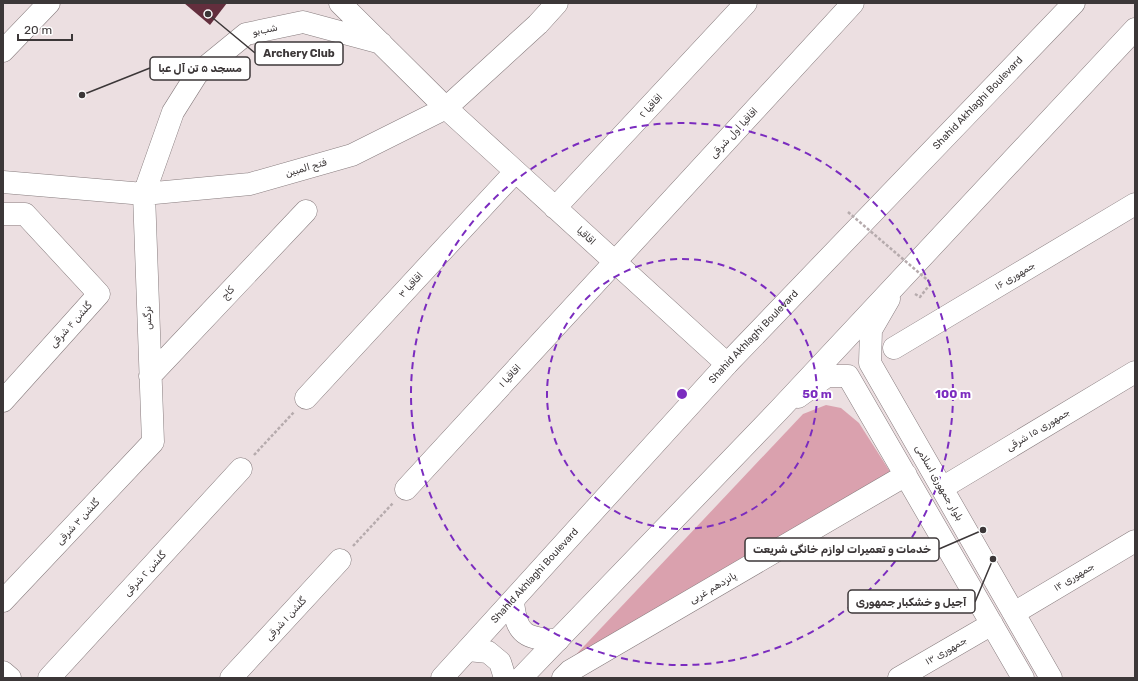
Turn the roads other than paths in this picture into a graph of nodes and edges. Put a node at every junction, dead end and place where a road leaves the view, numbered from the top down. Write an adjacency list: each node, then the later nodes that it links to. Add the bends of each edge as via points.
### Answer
1 (49, 3): 9 (street)
2 (340, 3): 8 (street, اقاقیا)
3 (557, 3): 10 (street, فتح المبین, via 538,24)
4 (746, 3): 15 (street, اقاقیا ۲)
5 (853, 3): 18 (street, اقاقیا اول شرقی)
6 (1074, 3): 22 (street, Shahid Akhlaghi Boulevard)
7 (1135, 29): 19 (street)
8 (381, 43): 10 (street, اقاقیا); 13 (street, شب‌بو, via 303,22 246,34 197,74 173,112)
9 (3, 51)
10 (446, 108): 11 (street, اقاقیا); 13 (street, فتح المبین, via 345,157 250,184)
11 (515, 172): 15 (street, اقاقیا); 26 (street, اقاقیا ۳)
12 (3, 182): 13 (street, فتح المبین)
13 (144, 194): 24 (street, نرگس)
14 (1135, 204): 20 (street, جمهوری ۱۶)
15 (555, 208): 18 (street, اقاقیا)
16 (306, 211): 24 (street, کاج)
17 (3, 214): 27 (street, گلشن ۴ شرقی, via 26,214 99,294)
18 (615, 263): 22 (street, اقاقیا); 33 (street, اقاقیا ۱)
19 (898, 283): 21 (street, via 871,330); 28 (street)
20 (894, 348)
21 (870, 363): 25 (street, via 865,360 854,362 850,366); 32 (street, بلوار جمهوری اسلامی)
22 (727, 364): 37 (street, Shahid Akhlaghi Boulevard)
23 (1135, 372): 32 (street, جمهوری ۱۵ شرقی)
24 (150, 376): 29 (street, نرگس)
25 (848, 376): 28 (street, via 827,376); 31 (street)
26 (306, 398)
27 (3, 401)
28 (779, 410): 40 (street)
29 (153, 442): 36 (street, گلشن ۳ شرقی)
30 (241, 469): 44 (street, گلشن ۲ شرقی)
31 (906, 475): 39 (street); 49 (street, پانزدهم غربی, via 570,671)
32 (942, 488): 38 (street, بلوار جمهوری اسلامی)
33 (406, 489)
34 (1135, 541): 38 (street, جمهوری ۱۴)
35 (340, 560): 45 (street, گلشن ۱ شرقی)
36 (3, 601)
37 (513, 601): 40 (street, via 514,617 521,631 537,639); 41 (street, Shahid Akhlaghi Boulevard)
38 (1014, 613): 52 (street, بلوار جمهوری اسلامی)
39 (992, 624): 50 (street, جمهوری ۱۳); 51 (street)
40 (558, 640): 48 (street)
41 (468, 650): 46 (street, Shahid Akhlaghi Boulevard); 47 (street, via 488,652 500,662)
42 (3, 672): 43 (street)
43 (10, 678)
44 (49, 678)
45 (231, 678)
46 (442, 678)
47 (506, 678)
48 (521, 678)
49 (563, 678)
50 (899, 678)
51 (1023, 678)
52 (1052, 678)

